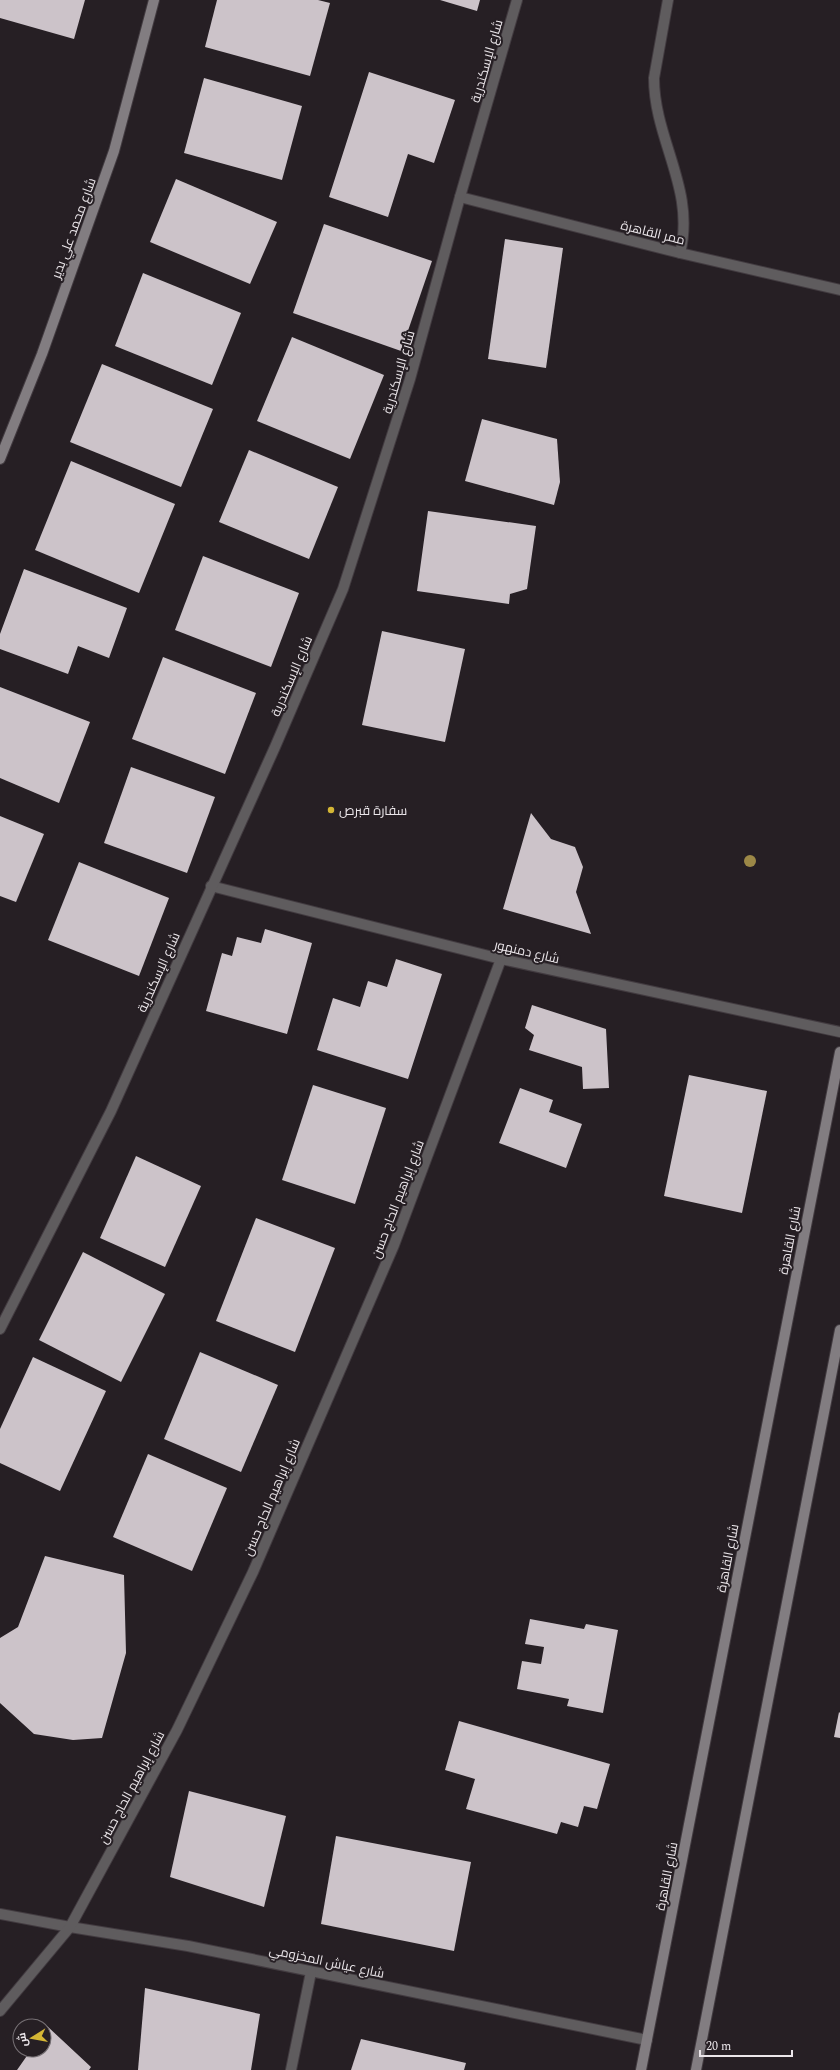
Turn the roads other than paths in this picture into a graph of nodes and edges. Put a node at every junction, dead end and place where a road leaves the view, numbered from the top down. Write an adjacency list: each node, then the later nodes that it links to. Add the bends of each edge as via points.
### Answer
1 (154, 0): 7 (main road, شارع محمد علي بدير, via 114,151 42,354)
2 (517, 0): 4 (street, شارع الإسكندرية)
3 (668, 0): 5 (street, via 654,89 659,120 682,198 684,234)
4 (460, 197): 5 (street, ممر القاهرة); 8 (street, شارع الإسكندرية, via 410,379 343,589 275,747)
5 (680, 253): 6 (street, ممر القاهرة)
6 (840, 290)
7 (0, 459)
8 (211, 886): 9 (street, شارع دمنهور); 12 (street, شارع الإسكندرية, via 111,1111)
9 (501, 959): 10 (street, شارع دمنهور); 15 (street, شارع إبراهيم الحاج حسن, via 394,1245 253,1572 177,1730)
10 (840, 1032)
11 (840, 1052): 18 (main road, شارع القاهرة)
12 (0, 1329)
13 (840, 1330): 21 (main road)
14 (0, 1914): 15 (street, شارع عياش المخزومي)
15 (70, 1928): 16 (street, شارع عياش المخزومي, via 188,1946); 17 (street, شارع إبراهيم الحاج حسن)
16 (311, 1972): 18 (street, شارع عياش المخزومي); 19 (street)
17 (0, 2011)
18 (647, 2040): 20 (main road, شارع القاهرة)
19 (292, 2070)
20 (641, 2070)
21 (696, 2070)

